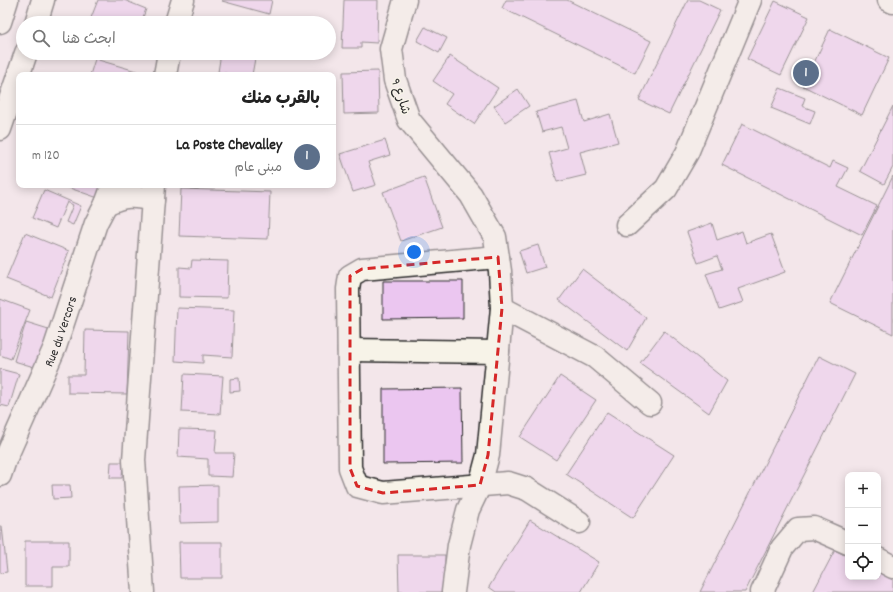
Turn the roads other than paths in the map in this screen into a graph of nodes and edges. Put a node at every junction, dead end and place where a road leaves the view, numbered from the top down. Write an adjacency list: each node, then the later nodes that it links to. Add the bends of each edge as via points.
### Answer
1 (7, 0): 10 (street)
2 (43, 0): 8 (street)
3 (183, 0): 9 (street)
4 (405, 0): 20 (street, شارع 9, via 391,49 395,80 409,120 471,196 495,236)
5 (750, 0): 19 (street, via 687,153 666,189)
6 (889, 0): 7 (street)
7 (893, 2)
8 (38, 16)
9 (178, 16)
10 (0, 22)
11 (24, 60): 13 (street)
12 (168, 60): 14 (street)
13 (20, 72)
14 (166, 72)
15 (16, 82): 16 (street)
16 (0, 129)
17 (153, 192): 18 (street, via 117,198); 31 (street, via 134,460)
18 (110, 194): 25 (street, Rue du Vercors, via 96,223 55,347)
19 (626, 225)
20 (498, 257): 21 (street, شارع 9); 22 (street, via 362,269 350,276)
21 (502, 308): 23 (street, شارع 9); 24 (street, via 595,356)
22 (349, 350): 23 (street); 26 (street, via 350,468 357,486 382,493)
23 (498, 352): 26 (street, شارع 9, via 488,455)
24 (650, 404)
25 (0, 475)
26 (480, 486): 27 (street, via 508,483 527,489); 32 (street, شارع 9, via 468,510 459,545)
27 (579, 522)
28 (845, 542): 33 (street, via 814,528 798,529 782,548)
29 (881, 561): 30 (street)
30 (893, 567)
31 (143, 592)
32 (453, 592)
33 (762, 592)

